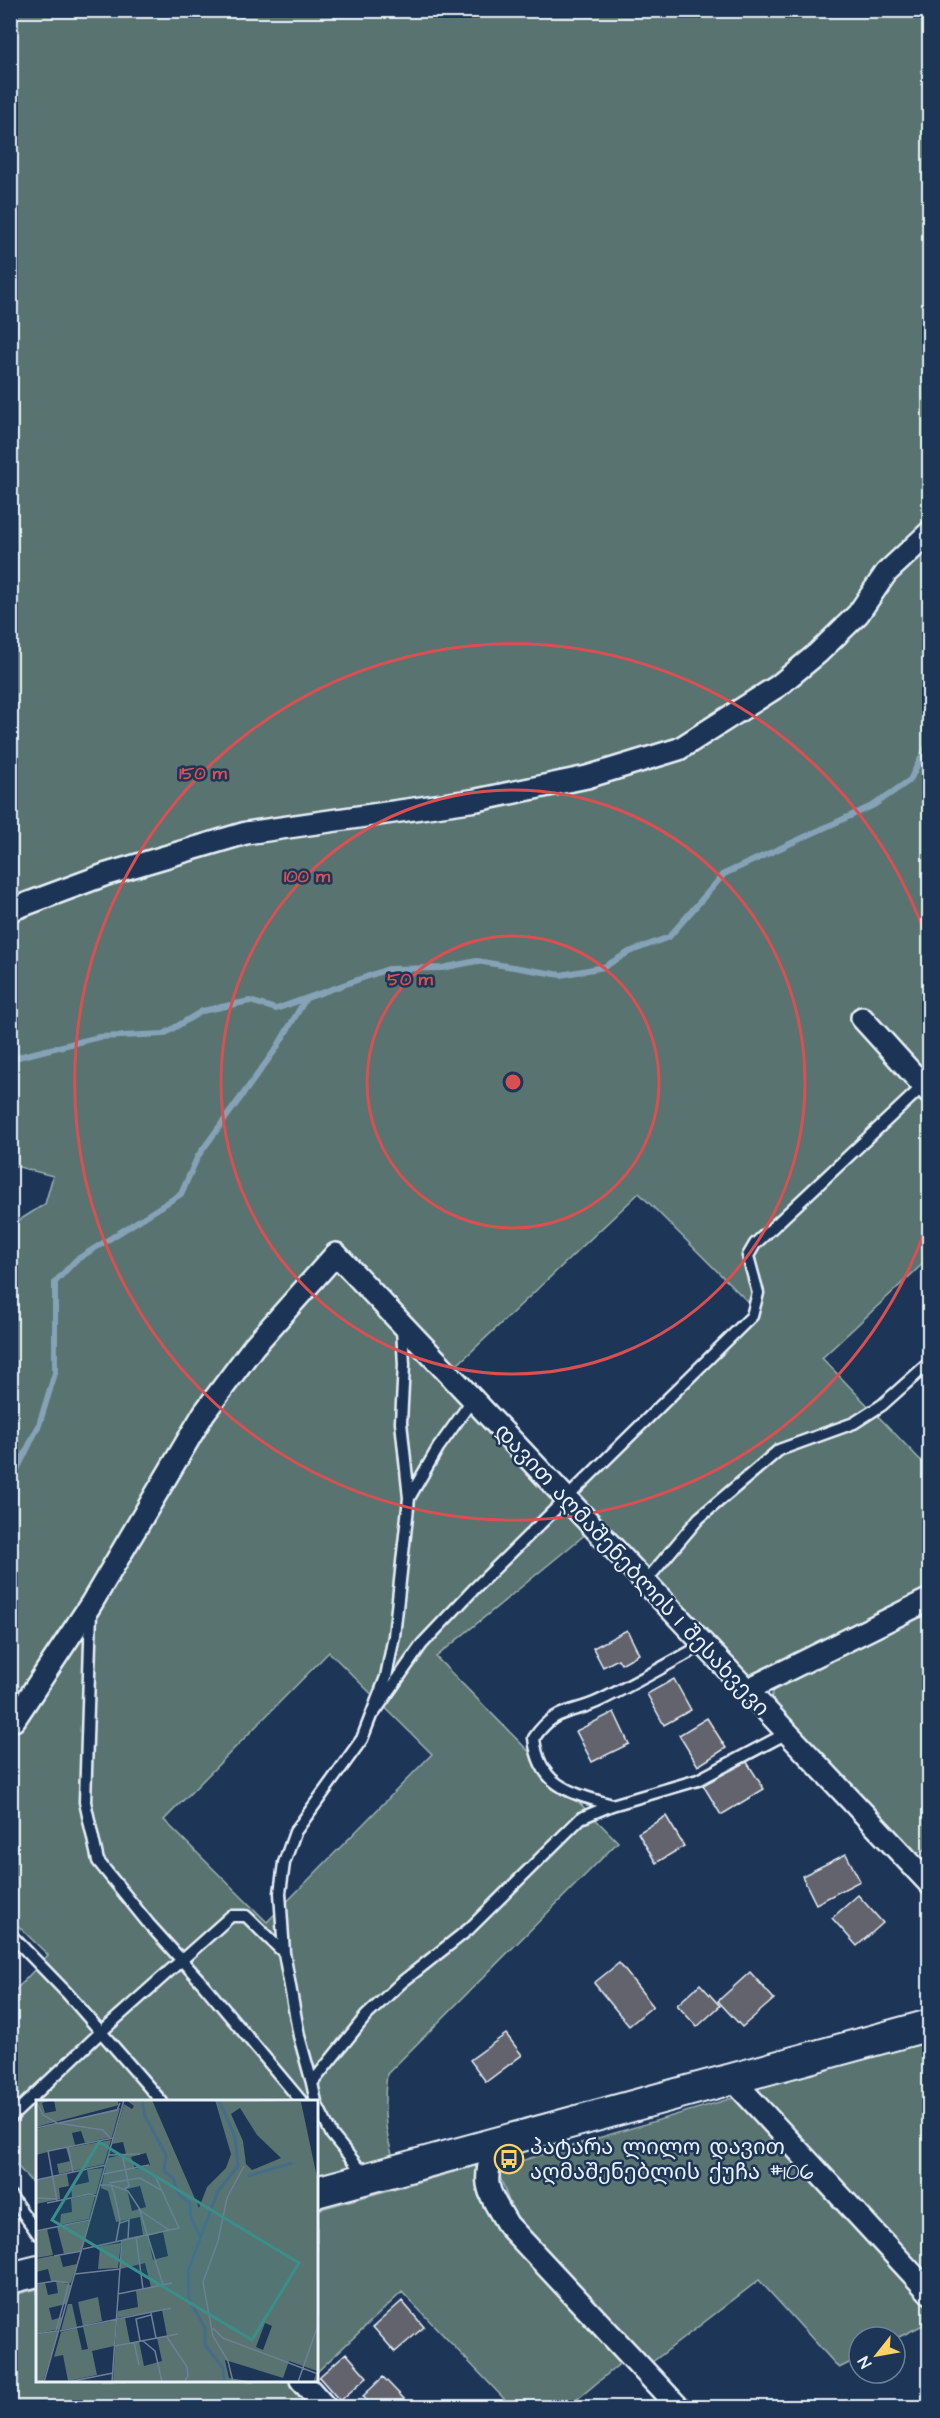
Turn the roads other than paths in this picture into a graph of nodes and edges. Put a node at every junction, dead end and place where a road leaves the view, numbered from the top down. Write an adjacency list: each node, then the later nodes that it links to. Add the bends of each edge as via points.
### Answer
1 (930, 532): 2 (street, via 886,573 858,614 818,653 778,686 679,749 587,777 477,800 246,833 107,874)
2 (10, 910)
3 (862, 1018): 4 (street)
4 (926, 1090): 9 (lane, via 755,1244 748,1256 758,1293 752,1316)
5 (402, 1324): 7 (street, დავით აღმაშენებლის I შესახვევი); 8 (lane, via 401,1422); 12 (street, დავით აღმაშენებლის I შესახვევი, via 336,1254 254,1346 204,1413)
6 (930, 1362): 10 (lane, via 882,1405 854,1423 780,1450 699,1518)
7 (473, 1399): 8 (lane); 9 (street, დავით აღმაშენებლის I შესახვევი)
8 (409, 1498): 15 (lane, via 394,1636)
9 (567, 1499): 10 (street, დავით აღმაშენებლის I შესახვევი); 15 (lane, via 422,1644)
10 (645, 1582): 13 (street, დავით აღმაშენებლის I შესახვევი)
11 (930, 1599): 14 (street)
12 (92, 1604): 16 (street); 22 (lane, via 85,1802 98,1861)
13 (704, 1644): 14 (street, დავით აღმაშენებლის I შესახვევი); 18 (lane, via 599,1701 545,1721 534,1737 535,1751 547,1777 561,1788)
14 (747, 1690): 17 (street, დავით აღმაშენებლის I შესახვევი)
15 (374, 1713): 21 (lane, via 362,1739 295,1832 284,1863 280,1893)
16 (14, 1720)
17 (787, 1732): 18 (lane, via 698,1780); 19 (street, დავით აღმაშენებლის I შესახვევი)
18 (612, 1804): 26 (lane, via 581,1818 469,1929 402,1982 366,2016)
19 (930, 1884)
20 (10, 1934): 24 (lane)
21 (284, 1953): 22 (lane, via 246,1916 231,1916); 26 (lane)
22 (181, 1960): 24 (lane); 28 (lane)
23 (930, 2025): 25 (street)
24 (101, 2032): 27 (lane); 31 (lane)
25 (733, 2080): 34 (street); 41 (street)
26 (312, 2083): 29 (lane)
27 (160, 2100)
28 (300, 2100)
29 (316, 2100)
30 (318, 2106): 33 (lane)
31 (10, 2118)
32 (318, 2120): 33 (lane)
33 (332, 2135): 35 (lane)
34 (495, 2144): 35 (street); 44 (street, via 485,2175 492,2198 508,2225)
35 (368, 2179): 36 (street)
36 (318, 2192)
37 (10, 2195): 38 (lane)
38 (36, 2231)
39 (36, 2272): 40 (street)
40 (10, 2278)
41 (930, 2293)
42 (303, 2382): 43 (street)
43 (326, 2408)
44 (679, 2408)

